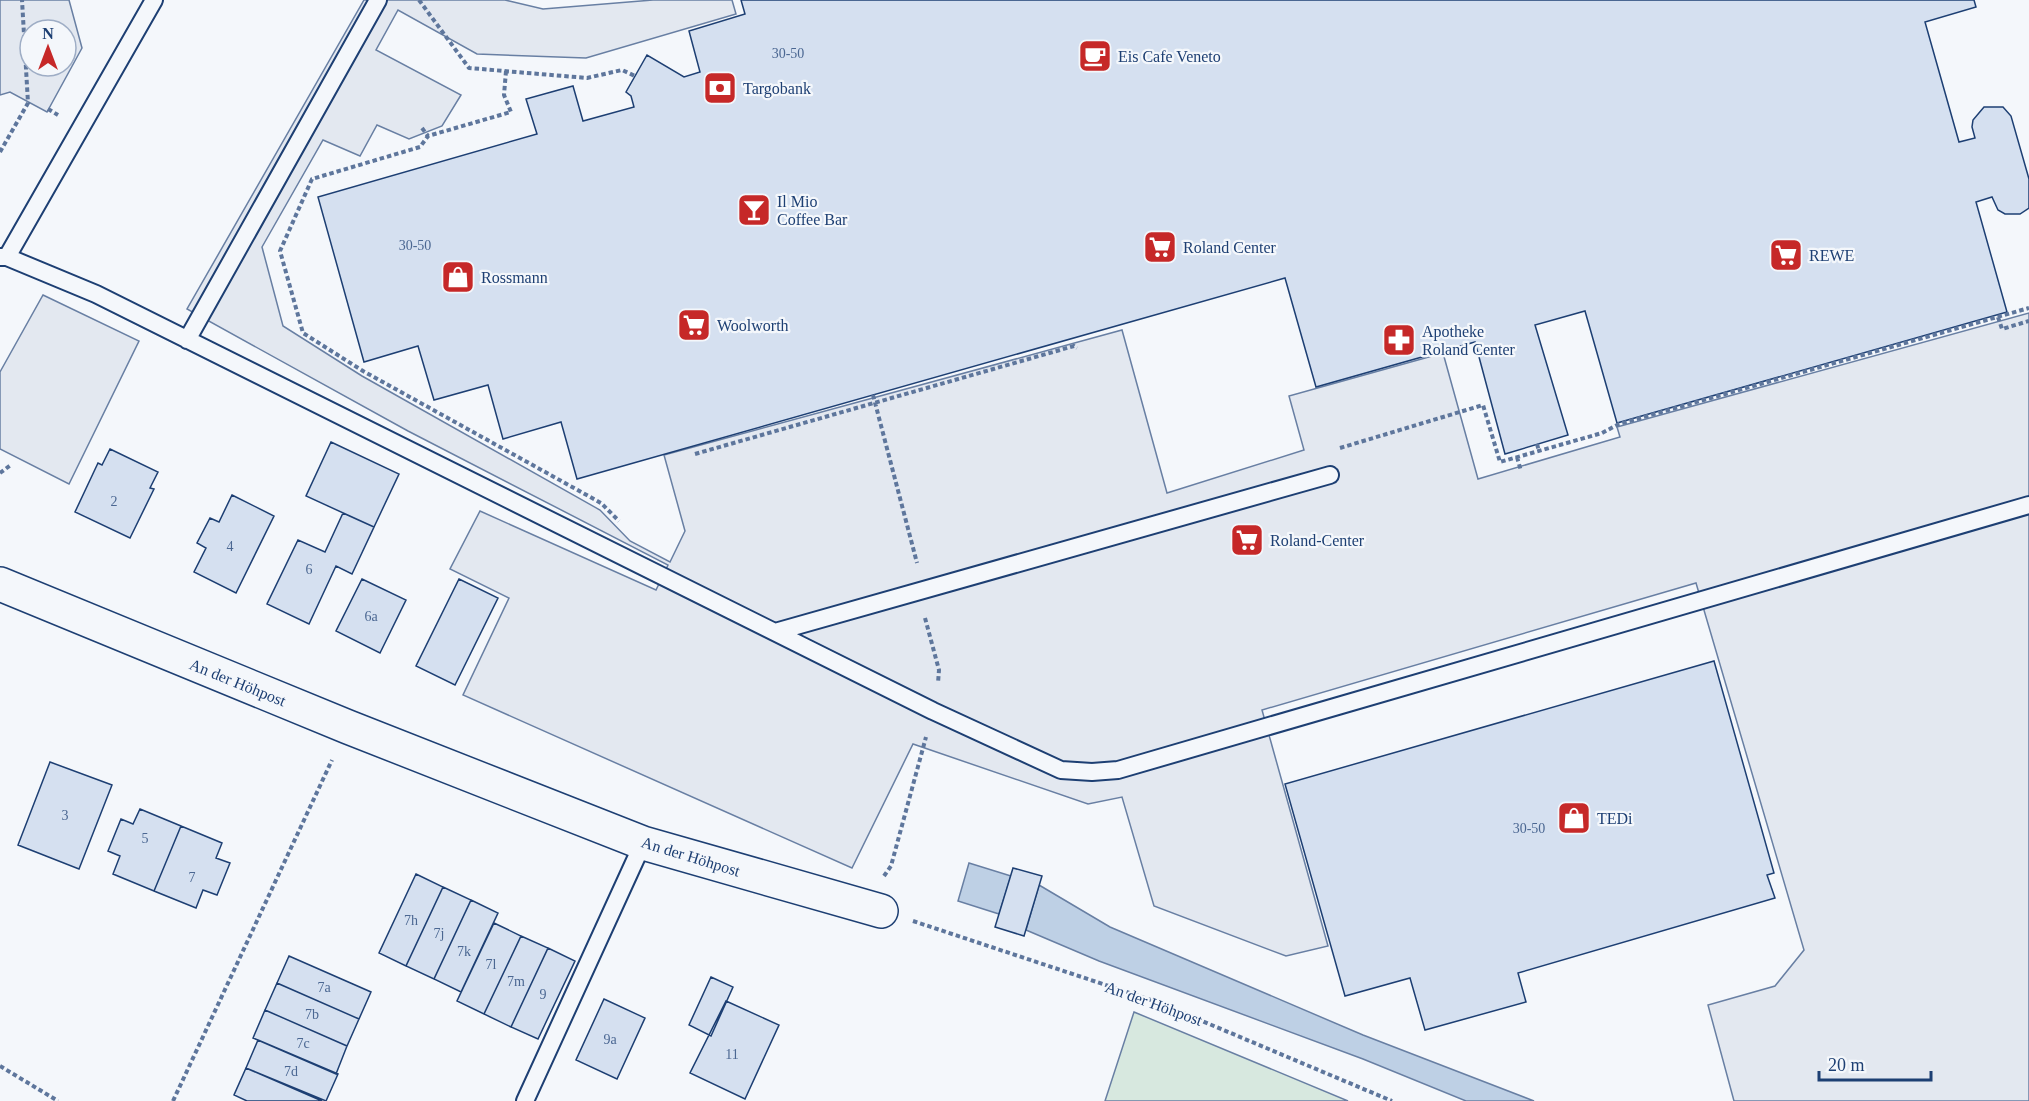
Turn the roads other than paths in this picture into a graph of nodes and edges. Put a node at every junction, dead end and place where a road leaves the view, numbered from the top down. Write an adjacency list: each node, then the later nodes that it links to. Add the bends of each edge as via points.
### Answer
1 (154, 0): 3 (lane)
2 (378, 0): 4 (lane)
3 (4, 257): 4 (lane, via 96,294)
4 (187, 340): 8 (lane)
5 (1330, 475): 8 (lane)
6 (2029, 505): 8 (lane, via 1118,770 1061,770)
7 (0, 584): 9 (street, An der Höhpost)
8 (775, 632)
9 (644, 843): 10 (street, An der Höhpost); 11 (lane)
10 (873, 909)
11 (525, 1101)

